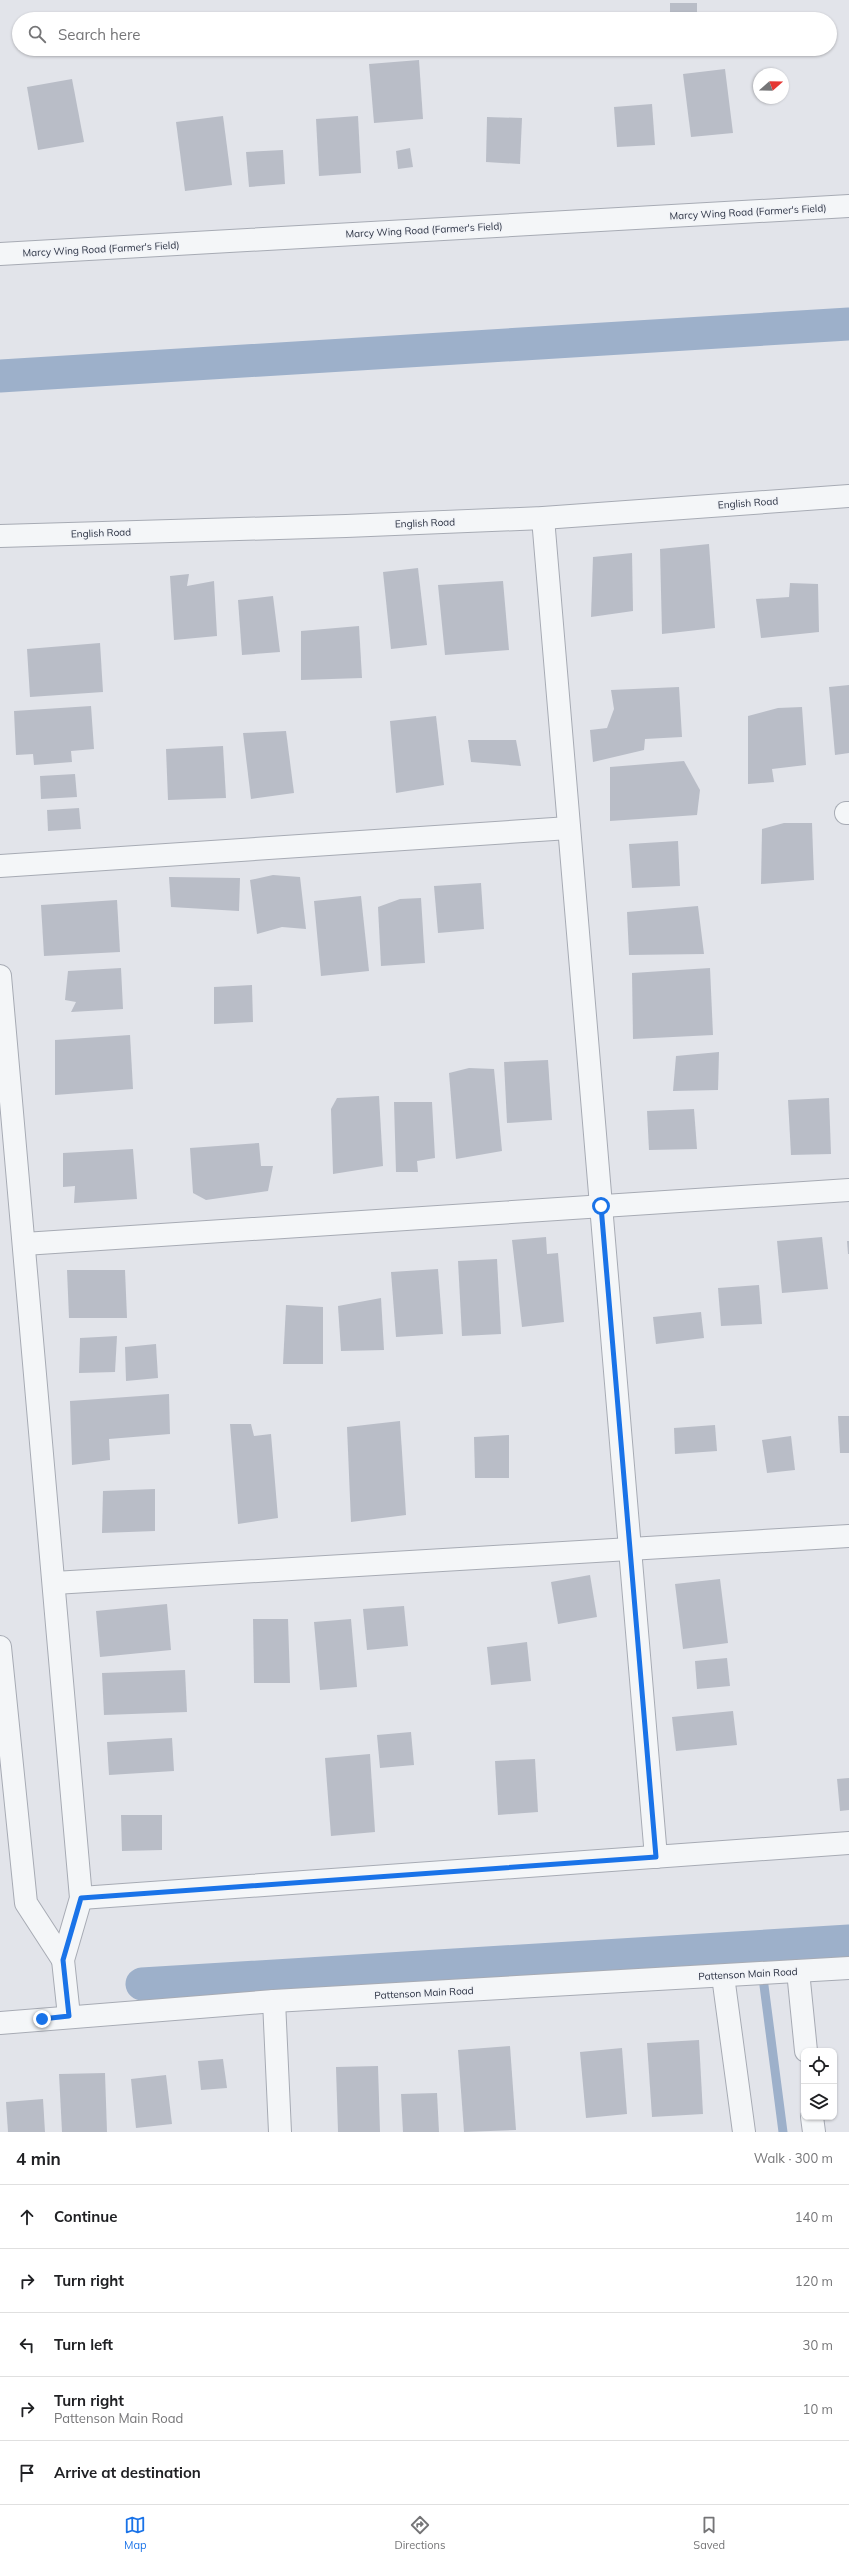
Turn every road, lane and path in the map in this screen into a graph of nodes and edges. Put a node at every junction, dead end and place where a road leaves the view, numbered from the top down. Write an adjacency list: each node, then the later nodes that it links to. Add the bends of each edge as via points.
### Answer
1 (849, 206): 2 (street, Marcy Wing Road (Farmer's Field))
2 (0, 254)
3 (849, 496): 4 (street, English Road)
4 (543, 518): 5 (street, English Road); 6 (street)
5 (0, 536)
6 (569, 828): 7 (street); 10 (street)
7 (0, 866)
8 (0, 976): 11 (street)
9 (849, 1190): 10 (street)
10 (601, 1206): 11 (street); 13 (street)
11 (24, 1244): 14 (street)
12 (849, 1536): 13 (street)
13 (630, 1550): 14 (street); 17 (street)
14 (54, 1583): 18 (street)
15 (0, 1647): 19 (street, via 26,1904)
16 (849, 1843): 17 (street)
17 (656, 1857): 18 (street)
18 (81, 1898): 19 (street)
19 (63, 1960): 24 (street)
20 (849, 1968): 21 (street, Pattenson Main Road)
21 (790, 1971): 22 (street, Pattenson Main Road); 26 (street)
22 (732, 1975): 23 (street, Pattenson Main Road); 29 (street)
23 (274, 2001): 24 (street, Pattenson Main Road); 28 (street)
24 (69, 2016): 25 (street, Pattenson Main Road)
25 (0, 2023)
26 (805, 2048)
27 (812, 2120): 30 (street)
28 (280, 2132)
29 (744, 2132)
30 (814, 2132)

